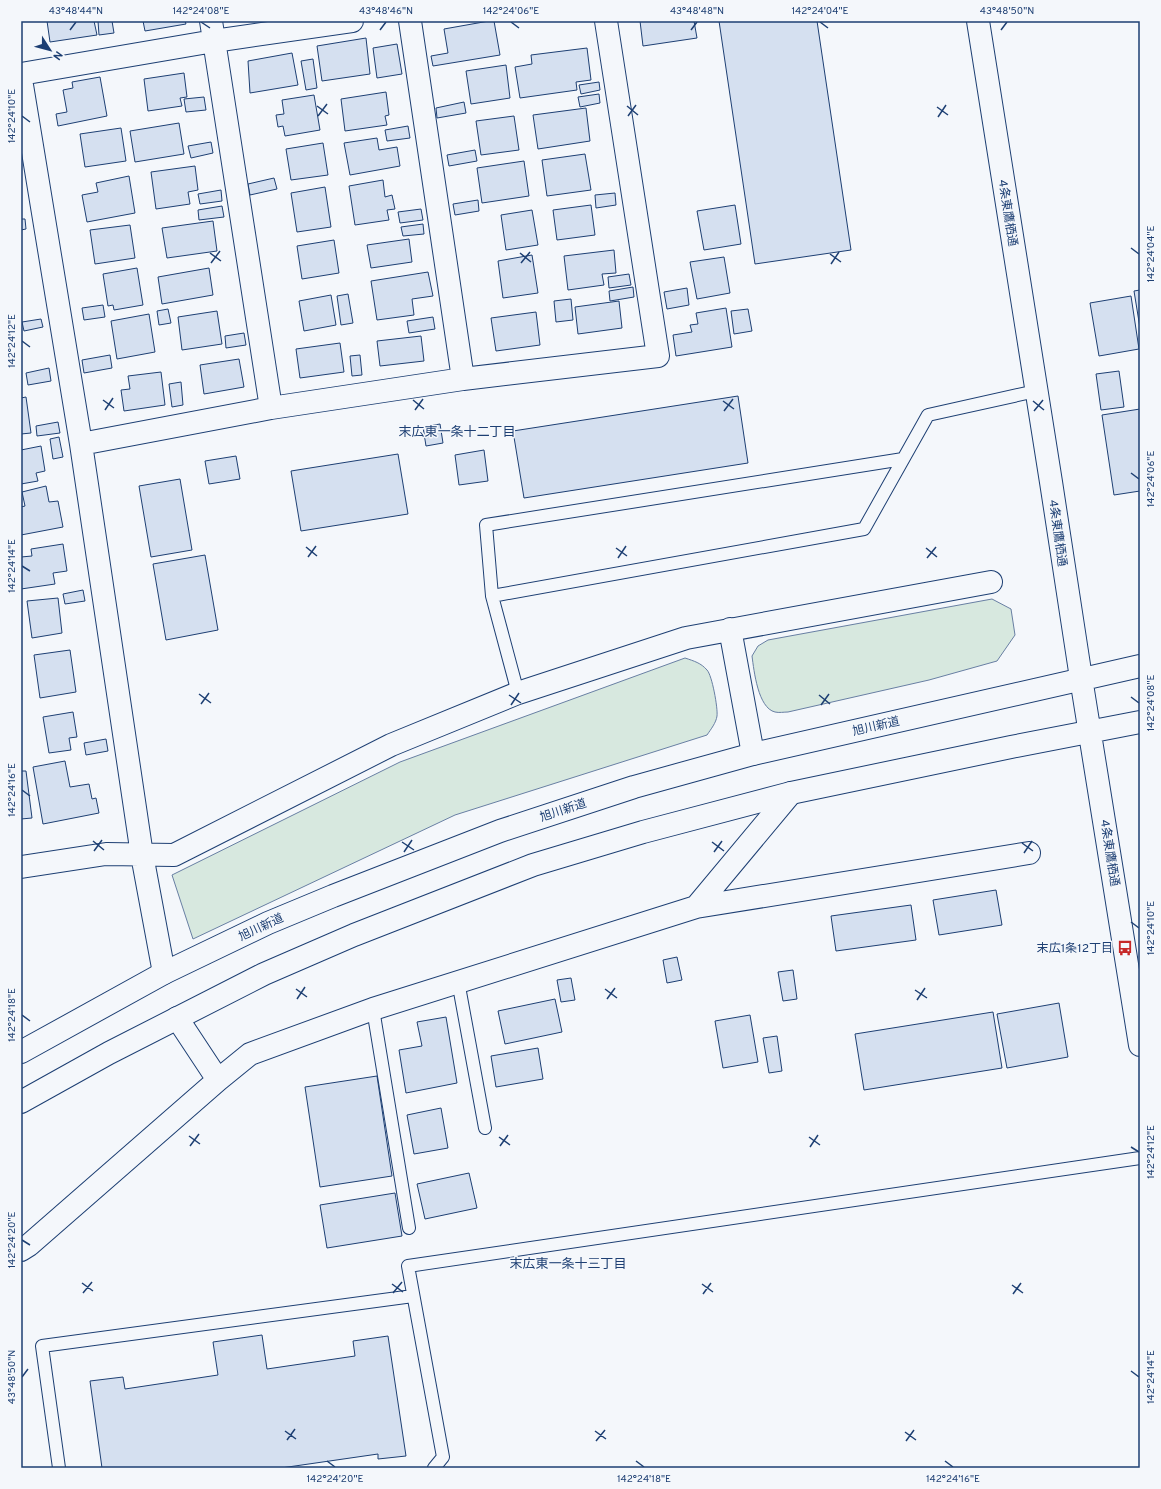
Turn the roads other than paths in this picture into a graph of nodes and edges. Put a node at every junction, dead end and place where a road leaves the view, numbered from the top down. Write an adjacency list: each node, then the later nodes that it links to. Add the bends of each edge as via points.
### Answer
1 (352, 21): 5 (main road)
2 (410, 21): 8 (main road)
3 (606, 21): 8 (main road, via 658,356)
4 (978, 21): 9 (main road, 4条東鷹栖通)
5 (212, 31): 6 (main road); 10 (main road)
6 (21, 74)
7 (21, 79): 11 (main road)
8 (463, 379): 10 (main road)
9 (1036, 391): 12 (lane, via 928,415); 17 (main road, 4条東鷹栖通)
10 (271, 408): 11 (main road)
11 (81, 444): 24 (main road)
12 (903, 459): 14 (lane, via 864,529); 14 (lane, via 486,525)
13 (991, 582): 15 (main road)
14 (492, 596): 18 (lane)
15 (730, 629): 18 (main road, via 686,638); 21 (main road)
16 (1140, 666): 17 (main road, 旭川新道)
17 (1080, 678): 20 (main road, 4条東鷹栖通); 21 (main road, 旭川新道)
18 (518, 693): 24 (main road, via 391,745 174,854)
19 (1140, 722): 20 (main road)
20 (1090, 731): 22 (main road); 31 (main road, 4条東鷹栖通)
21 (753, 754): 27 (main road, 旭川新道, via 634,787 500,831 268,923)
22 (791, 793): 26 (main road); 30 (main road, via 643,832 533,865 354,935 264,974)
23 (1029, 853): 26 (main road)
24 (142, 855): 25 (main road, via 106,854); 27 (main road)
25 (21, 867)
26 (696, 907): 28 (main road)
27 (164, 973): 32 (main road, 旭川新道)
28 (458, 981): 29 (main road); 35 (lane)
29 (373, 1008): 33 (main road, via 250,1054); 37 (lane)
30 (177, 1018): 33 (main road); 34 (main road)
31 (1140, 1045)
32 (21, 1052)
33 (218, 1080): 38 (main road)
34 (21, 1102)
35 (485, 1128)
36 (1140, 1158): 39 (lane, via 408,1266)
37 (409, 1228)
38 (21, 1250)
39 (413, 1296): 40 (lane, via 42,1346); 41 (lane, via 443,1457)
40 (59, 1468)
41 (434, 1468)

